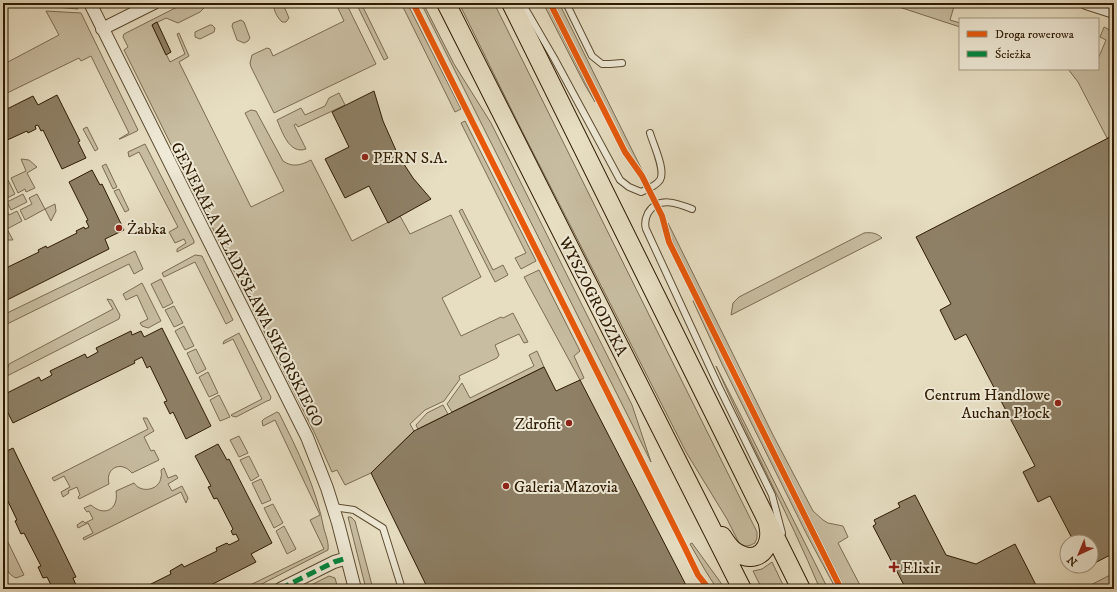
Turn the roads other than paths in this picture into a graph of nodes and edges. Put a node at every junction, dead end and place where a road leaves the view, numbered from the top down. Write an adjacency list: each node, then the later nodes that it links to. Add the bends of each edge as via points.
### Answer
1 (90, 3): 9 (street, GENERAŁA WŁADYSŁAWA SIKORSKIEGO)
2 (154, 3): 9 (street)
3 (446, 3): 14 (main road, WYSZOGRODZKA)
4 (511, 3): 15 (main road)
5 (522, 3): 11 (lane, via 620,180 641,192 660,181 662,176)
6 (566, 3): 10 (lane, via 592,56 602,64)
7 (1086, 3): 8 (street)
8 (1114, 12)
9 (102, 29): 13 (street, GENERAŁA WŁADYSŁAWA SIKORSKIEGO, via 307,437)
10 (622, 63)
11 (650, 133)
12 (692, 209): 17 (lane, via 668,202 656,205 646,218 646,229 772,495)
13 (333, 507): 16 (street, GENERAŁA WŁADYSŁAWA SIKORSKIEGO); 20 (lane, via 354,510 383,528)
14 (706, 515): 15 (main road, via 734,551 751,557 757,557 766,547); 21 (main road, WYSZOGRODZKA)
15 (767, 522): 17 (main road)
16 (347, 558): 18 (street); 19 (street, GENERAŁA WŁADYSŁAWA SIKORSKIEGO)
17 (792, 573): 22 (main road)
18 (280, 589)
19 (355, 589)
20 (402, 589)
21 (742, 589)
22 (801, 589)

